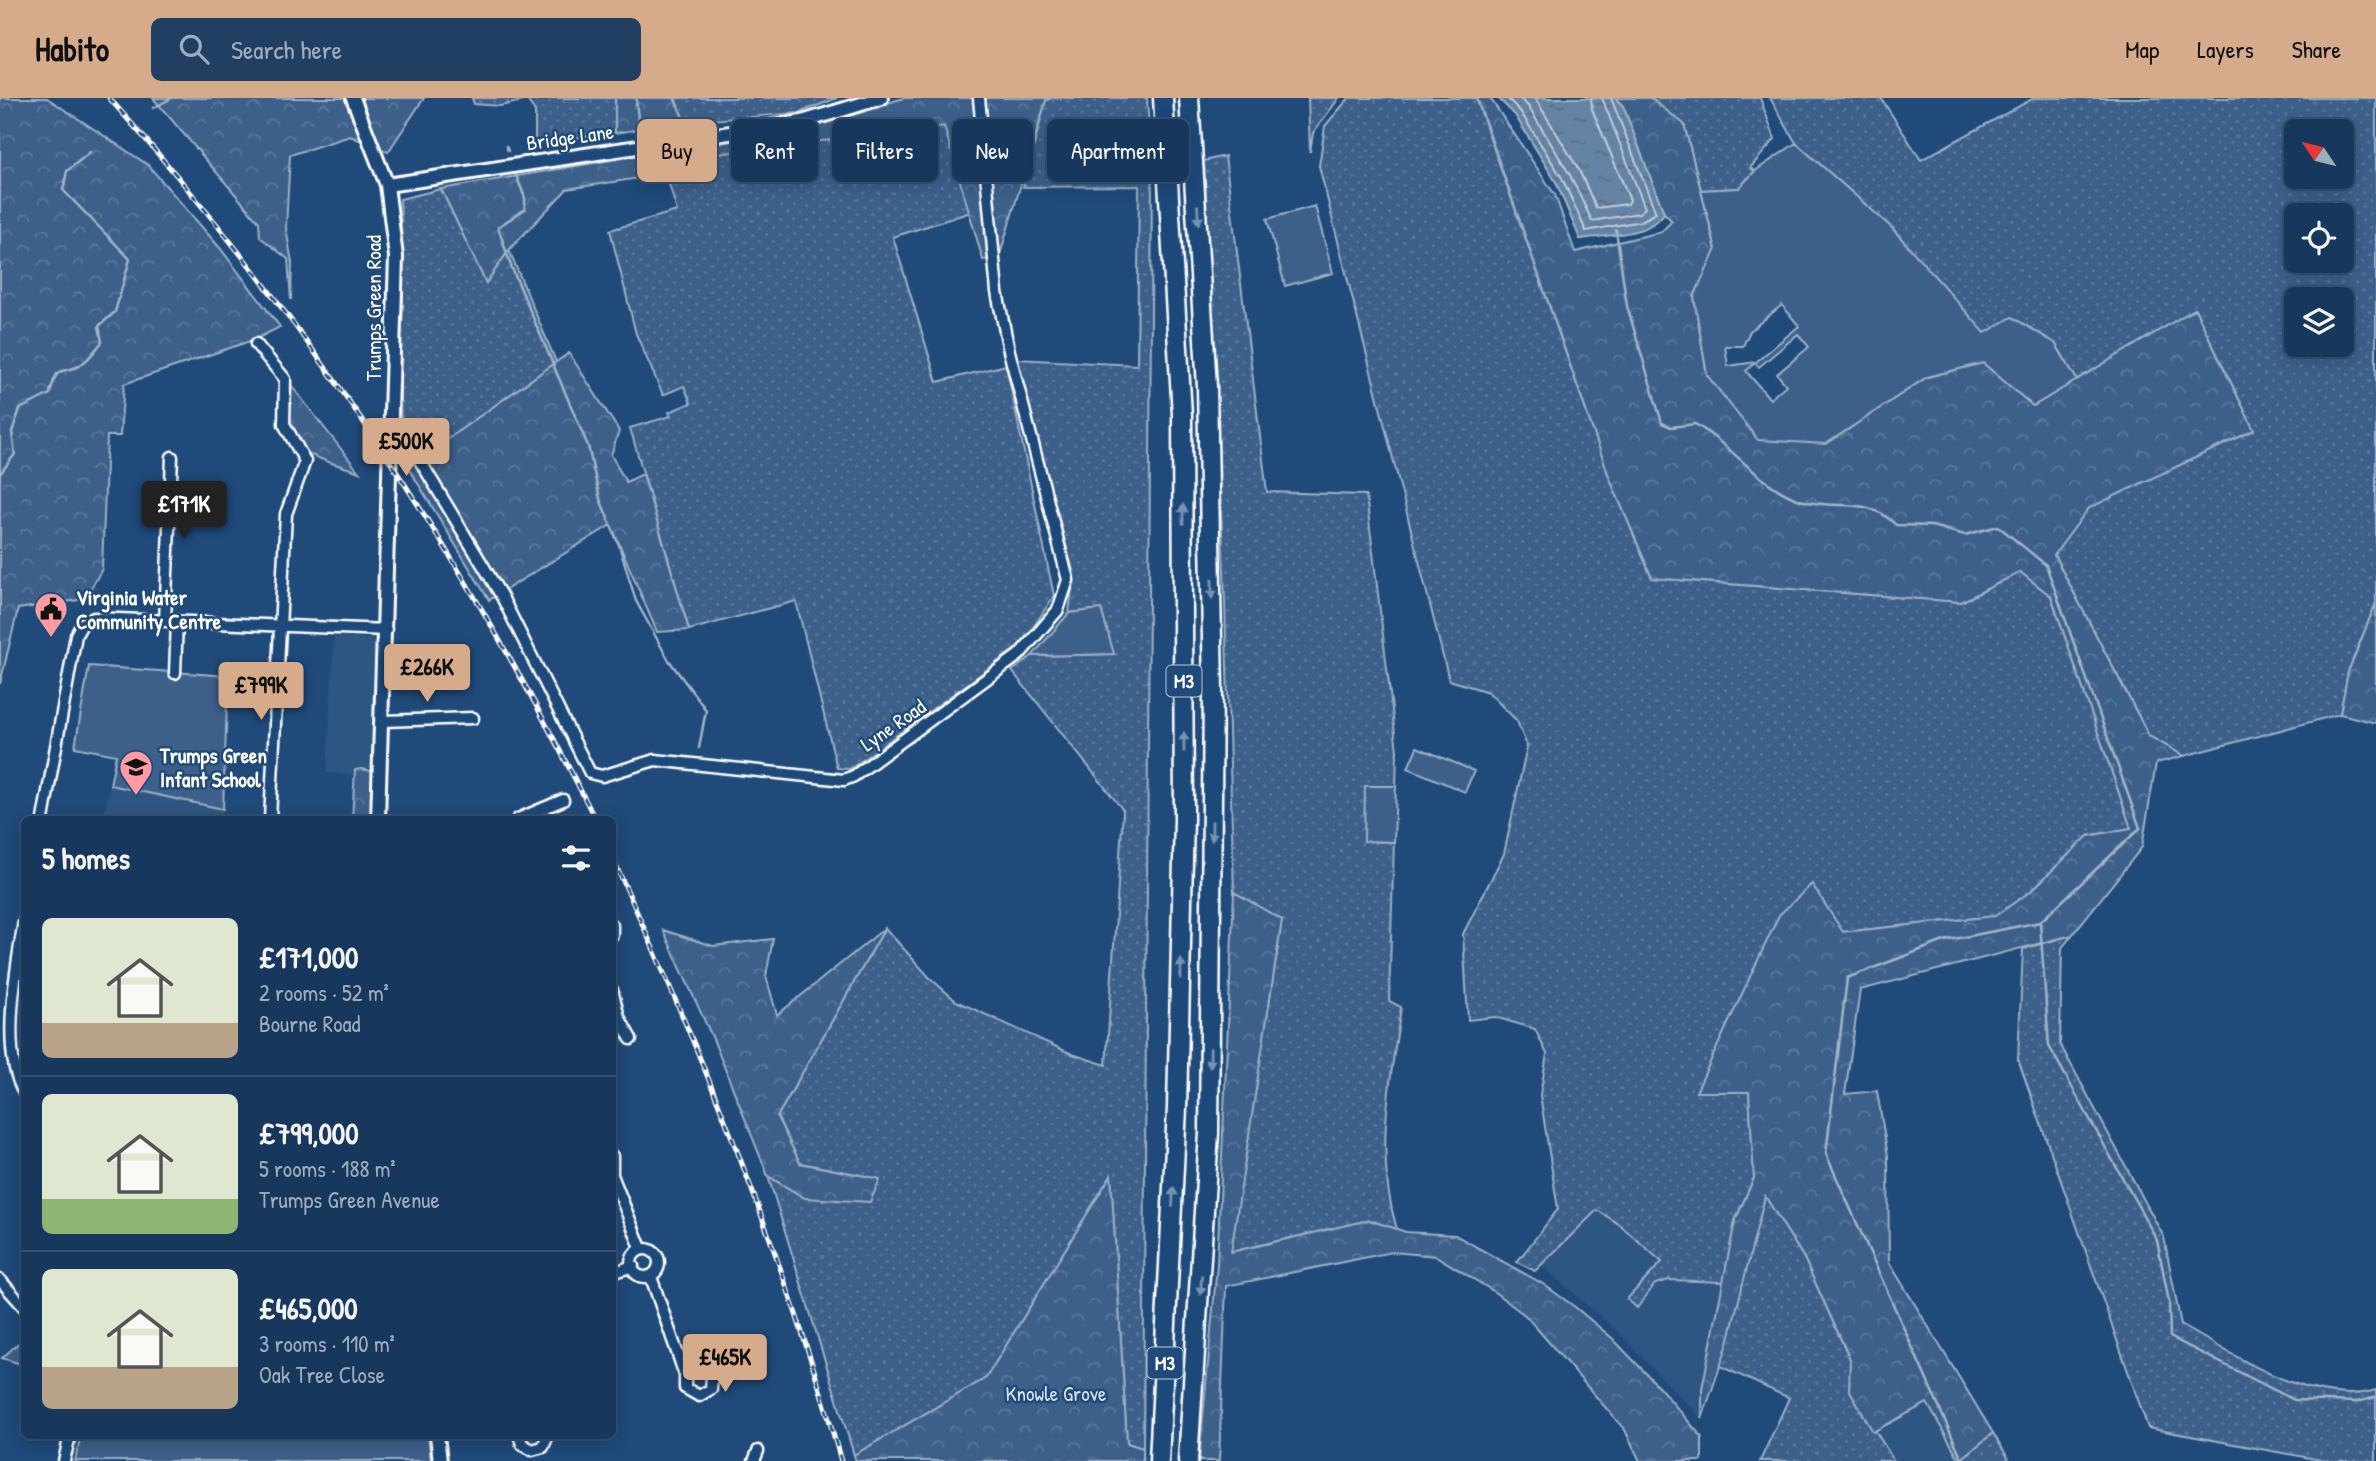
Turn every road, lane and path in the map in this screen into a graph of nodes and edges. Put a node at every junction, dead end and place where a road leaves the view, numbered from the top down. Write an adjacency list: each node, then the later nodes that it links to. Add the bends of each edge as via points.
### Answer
1 (353, 98): 6 (street, Trumps Green Road)
2 (881, 98): 6 (street, Bridge Lane, via 802,122)
3 (979, 98): 8 (street, Lyne Road, via 997,292 1069,580 1058,610 1019,655 854,776 844,780 655,760 602,776 590,773 502,597 410,444)
4 (1163, 98): 40 (highway, M3, one-way to 4, via 1177,1122 1184,818 1182,415)
5 (1189, 98): 41 (highway, M3, one-way to 41, via 1207,387 1213,689 1209,1133)
6 (387, 185): 8 (street, Trumps Green Road, via 396,257)
7 (257, 344): 12 (street, via 285,379 284,424 305,461 286,514)
8 (392, 433): 13 (street, Trumps Green Road)
9 (172, 457): 10 (street)
10 (165, 621): 11 (street); 18 (street, via 94,618 77,632)
11 (177, 621): 12 (street); 14 (street)
12 (282, 626): 13 (street); 19 (street)
13 (386, 630): 16 (street, Trumps Green Road)
14 (175, 673)
15 (473, 718): 16 (street)
16 (383, 721): 20 (street, Trumps Green Road)
17 (563, 800): 21 (street)
18 (44, 816)
19 (270, 816)
20 (378, 816)
21 (525, 816)
22 (21, 940): 25 (street, via 5,1039 12,1074)
23 (616, 1005): 24 (street)
24 (631, 1040)
25 (21, 1088)
26 (616, 1183): 27 (street)
27 (641, 1248): 28 (street); 30 (street, via 649,1249 658,1262)
28 (633, 1266): 29 (street); 30 (street, via 640,1276)
29 (616, 1272)
30 (651, 1277): 33 (street)
31 (1, 1284): 32 (street)
32 (21, 1304)
33 (685, 1375)
34 (69, 1439): 38 (street)
35 (437, 1439): 39 (street)
36 (520, 1439): 37 (street, via 532,1450 543,1447)
37 (546, 1439)
38 (64, 1461)
39 (440, 1461)
40 (1159, 1461)
41 (1188, 1461)

